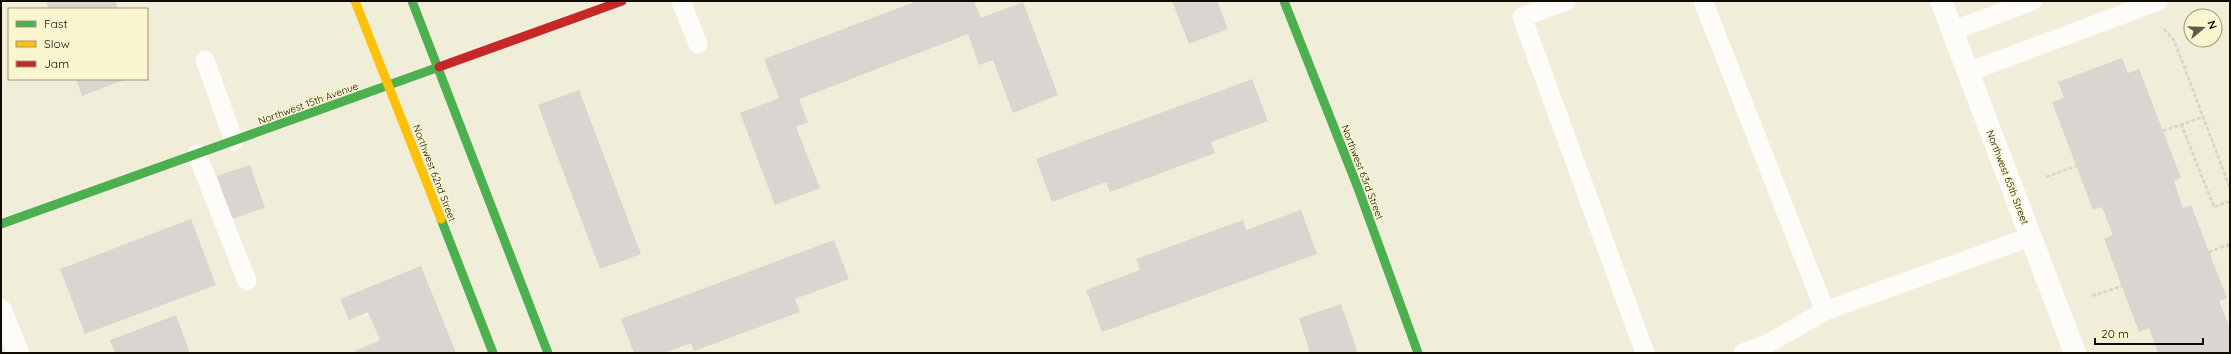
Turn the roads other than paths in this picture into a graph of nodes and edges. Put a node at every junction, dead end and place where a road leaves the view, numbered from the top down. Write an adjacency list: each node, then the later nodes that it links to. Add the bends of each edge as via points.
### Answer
1 (355, 1): 16 (street, Northwest 62nd Street)
2 (412, 1): 14 (street)
3 (622, 1): 14 (street, Northwest 15th Avenue)
4 (681, 1): 12 (lane)
5 (1284, 1): 27 (street, Northwest 63rd Street, via 1358,188)
6 (1566, 1): 28 (lane, via 1522,17)
7 (1703, 1): 23 (lane)
8 (1941, 1): 11 (street, Northwest 65th Street)
9 (2032, 1): 11 (lane)
10 (2158, 1): 15 (lane)
11 (1952, 31): 15 (street, Northwest 65th Street)
12 (698, 44)
13 (205, 60): 17 (lane)
14 (437, 66): 16 (street, Northwest 15th Avenue); 26 (street)
15 (1968, 72): 20 (street, Northwest 65th Street)
16 (390, 85): 17 (street, Northwest 15th Avenue); 25 (street, Northwest 62nd Street)
17 (234, 141): 18 (street, Northwest 15th Avenue)
18 (197, 154): 19 (street, Northwest 15th Avenue); 21 (lane)
19 (1, 224)
20 (2030, 237): 23 (lane); 30 (street, Northwest 65th Street)
21 (247, 281)
22 (1, 310): 24 (street)
23 (1825, 311): 29 (lane, via 1767,344)
24 (18, 353)
25 (493, 353)
26 (548, 353)
27 (1418, 353)
28 (1645, 353)
29 (1743, 353)
30 (2075, 353)

